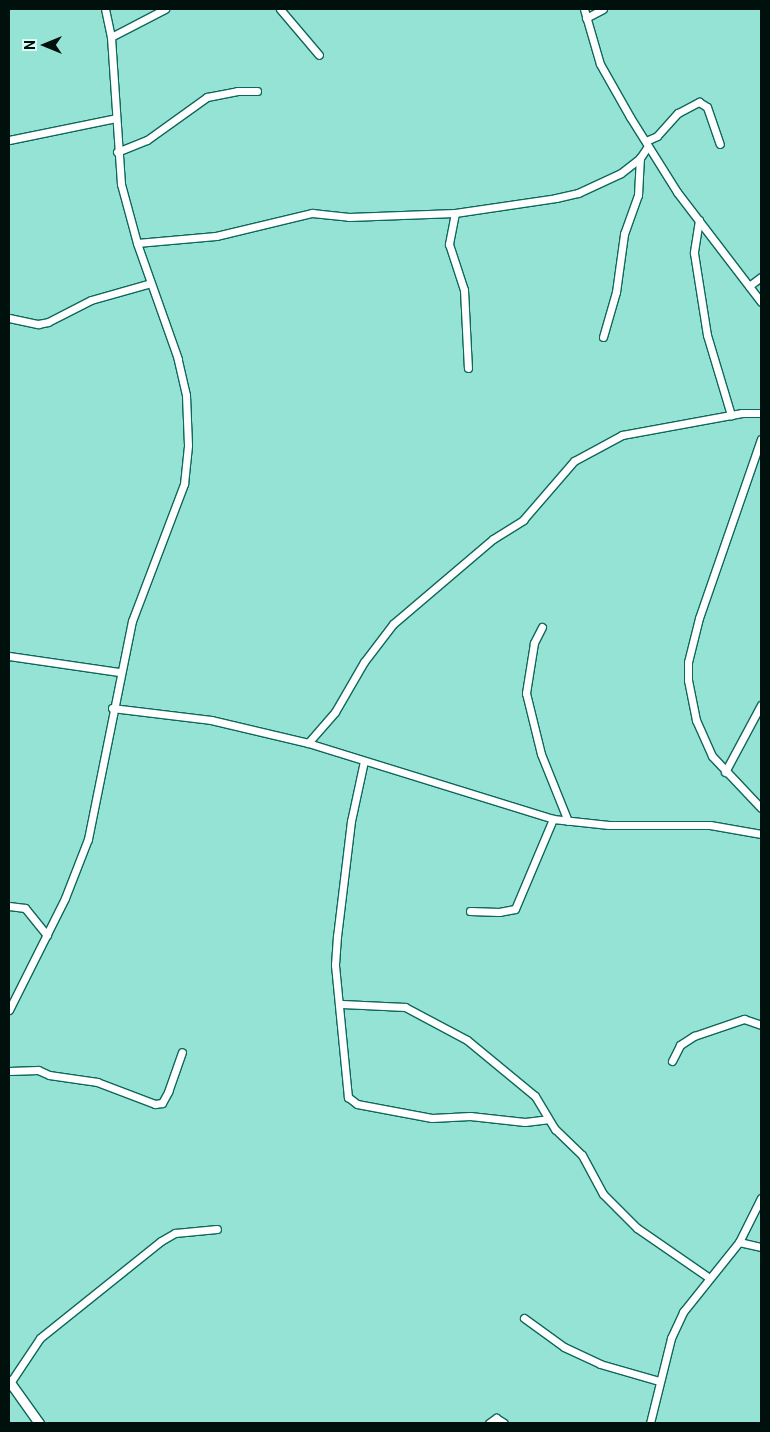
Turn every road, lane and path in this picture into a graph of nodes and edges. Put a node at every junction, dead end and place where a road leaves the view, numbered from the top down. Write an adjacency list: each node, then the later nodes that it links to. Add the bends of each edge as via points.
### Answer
1 (105, 9): 7 (street)
2 (165, 9): 7 (street)
3 (280, 9): 8 (street)
4 (584, 9): 6 (street)
5 (603, 9): 6 (street)
6 (586, 18): 12 (street, via 600,64)
7 (111, 37): 10 (street)
8 (319, 55)
9 (257, 91): 14 (street, via 207,97 147,140)
10 (116, 118): 11 (street); 14 (street)
11 (9, 140)
12 (647, 143): 13 (street, via 678,113 699,102 707,107); 15 (street); 17 (street)
13 (720, 144)
14 (117, 152): 18 (street)
15 (640, 158): 16 (street, via 621,173 578,193); 24 (street, via 638,195 624,234 616,292)
16 (455, 213): 18 (street, via 349,216 312,212 216,236); 25 (street, via 449,244 464,290)
17 (699, 220): 21 (street); 27 (street, via 694,253 706,335)
18 (137, 243): 20 (street)
19 (761, 277): 21 (street)
20 (151, 282): 23 (street, via 91,300 48,322 38,324); 32 (street, via 178,359 186,395 188,445 184,484 132,621)
21 (749, 286): 22 (street)
22 (761, 302)
23 (9, 318)
24 (603, 337)
25 (468, 368)
26 (761, 413): 27 (street)
27 (731, 415): 35 (street, via 622,435 574,461 523,520 493,539 393,624 364,662 330,719)
28 (761, 439): 29 (street)
29 (759, 455): 37 (street, via 730,522 688,662 689,690 696,720 712,756)
30 (542, 627): 40 (street, via 534,643 526,692 541,754)
31 (9, 656): 32 (street)
32 (119, 672): 34 (street)
33 (761, 705): 37 (street)
34 (112, 708): 35 (street, via 211,720); 44 (street, via 88,839)
35 (308, 743): 36 (street)
36 (364, 761): 39 (street); 45 (street, via 339,903 336,965)
37 (725, 772): 38 (street)
38 (761, 808)
39 (553, 820): 40 (street); 43 (street, via 515,909)
40 (568, 821): 41 (street, via 710,824)
41 (761, 834)
42 (9, 906): 44 (street, via 25,908)
43 (470, 911)
44 (47, 935): 46 (street)
45 (342, 1004): 51 (street, via 405,1006 455,1033 527,1088); 51 (street, via 348,1097 353,1102 432,1118 470,1116 525,1122)
46 (9, 1010)
47 (761, 1025): 49 (street, via 744,1019 694,1036 680,1045)
48 (182, 1052): 50 (street, via 168,1092 162,1103 155,1104 97,1082 48,1075 38,1070)
49 (672, 1061)
50 (9, 1071)
51 (548, 1119): 56 (street, via 582,1155 603,1194 616,1208 637,1228)
52 (761, 1198): 54 (street)
53 (217, 1229): 59 (street, via 175,1233 161,1241 40,1338)
54 (739, 1242): 55 (street); 56 (street)
55 (761, 1247)
56 (708, 1277): 58 (street, via 683,1312 671,1338)
57 (524, 1318): 58 (street, via 564,1347 600,1364)
58 (659, 1381): 63 (street)
59 (10, 1382): 60 (main road)
60 (39, 1423)
61 (489, 1423): 62 (street, via 496,1418)
62 (504, 1423)
63 (650, 1423)

